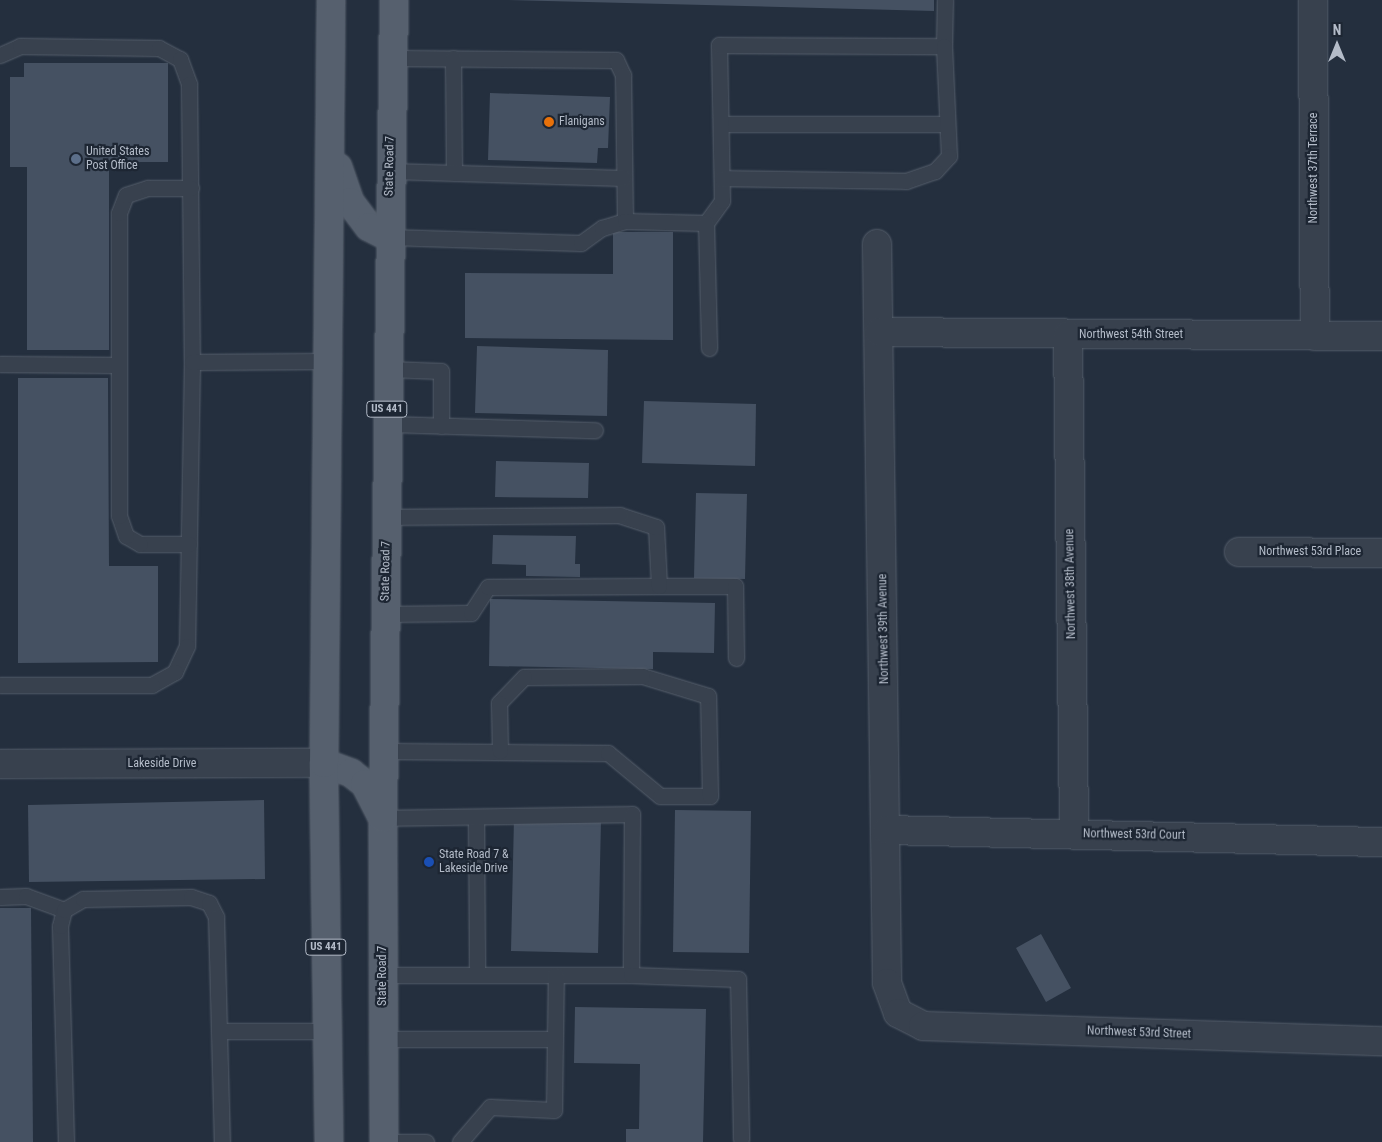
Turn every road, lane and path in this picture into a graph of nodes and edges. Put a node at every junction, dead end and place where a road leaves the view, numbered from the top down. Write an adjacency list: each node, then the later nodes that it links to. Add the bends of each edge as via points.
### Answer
1 (331, 0): 11 (main road, US 441)
2 (394, 0): 7 (main road, State Road 7 / US 441)
3 (945, 0): 5 (lane)
4 (1312, 0): 23 (street, Northwest 37th Terrace)
5 (944, 46): 9 (lane, via 719,46); 10 (lane)
6 (0, 56): 16 (lane, via 20,46 159,48 180,59 189,84)
7 (392, 58): 8 (lane); 12 (main road, State Road 7 / US 441)
8 (453, 58): 13 (lane); 14 (lane, via 616,60 623,75)
9 (720, 124): 10 (lane); 15 (lane)
10 (947, 124): 15 (lane, via 949,156 935,171 906,181)
11 (332, 147): 19 (main road, via 350,202 369,227); 26 (main road, US 441)
12 (390, 171): 13 (lane); 19 (main road, State Road 7 / US 441)
13 (454, 173): 14 (lane)
14 (624, 178): 17 (lane)
15 (722, 178): 18 (lane, via 722,201)
16 (190, 188): 27 (lane); 29 (lane, via 148,188 126,195 119,213)
17 (625, 221): 18 (lane); 19 (lane, via 602,228 581,243)
18 (706, 223): 25 (lane)
19 (389, 237): 30 (main road, State Road 7 / US 441)
20 (877, 244): 21 (street, Northwest 39th Avenue)
21 (879, 332): 22 (street, Northwest 54th Street); 48 (street, Northwest 39th Avenue)
22 (1068, 335): 23 (street, Northwest 54th Street); 49 (street, Northwest 38th Avenue)
23 (1315, 336): 24 (street, Northwest 54th Street)
24 (1382, 336)
25 (708, 348)
26 (329, 361): 27 (lane); 44 (main road, US 441)
27 (192, 362): 35 (lane)
28 (0, 364): 29 (lane)
29 (119, 365): 35 (lane, via 119,516 126,536 140,544)
30 (388, 369): 31 (main road, State Road 7 / US 441); 32 (lane, via 440,371)
31 (387, 424): 32 (lane); 34 (main road, State Road 7 / US 441)
32 (440, 426): 33 (lane)
33 (595, 430)
34 (386, 517): 38 (lane, via 620,515 656,528); 39 (main road, State Road 7 / US 441)
35 (189, 544): 41 (lane, via 187,646 175,672 152,685)
36 (1239, 552): 37 (street, Northwest 53rd Place)
37 (1382, 552)
38 (659, 586): 39 (lane, via 488,587 471,613); 40 (lane, via 735,586)
39 (385, 614): 42 (main road, State Road 7 / US 441)
40 (736, 658)
41 (0, 685)
42 (384, 751): 43 (lane); 47 (main road, State Road 7 / US 441)
43 (500, 751): 43 (lane, via 608,753 660,796 710,796 708,696 642,676 524,677 499,703)
44 (324, 763): 45 (street, Lakeside Drive); 47 (main road, via 351,773 365,784); 58 (main road, US 441)
45 (0, 764)
46 (476, 817): 47 (lane); 53 (lane, via 632,814); 55 (lane)
47 (383, 818): 54 (main road, State Road 7 / US 441)
48 (887, 830): 49 (street, Northwest 53rd Court); 57 (street, Northwest 39th Avenue, via 887,983)
49 (1074, 834): 50 (street, Northwest 53rd Court)
50 (1382, 842)
51 (0, 897): 52 (lane, via 26,896)
52 (64, 910): 59 (lane, via 83,899 190,897 208,904 216,917); 64 (lane, via 60,926)
53 (631, 974): 56 (lane); 63 (lane, via 738,979)
54 (383, 975): 55 (lane); 61 (main road, State Road 7 / US 441)
55 (477, 975): 56 (lane)
56 (556, 975): 60 (lane)
57 (898, 1013): 62 (street, Northwest 53rd Street, via 923,1026)
58 (327, 1031): 59 (lane); 66 (main road, US 441)
59 (219, 1032): 65 (lane)
60 (555, 1038): 61 (lane); 69 (lane, via 554,1110 490,1108)
61 (384, 1039): 67 (main road, State Road 7 / US 441)
62 (1382, 1041)
63 (741, 1139)
64 (66, 1142)
65 (222, 1142)
66 (329, 1142)
67 (384, 1142): 68 (lane)
68 (426, 1142)
69 (460, 1142)

